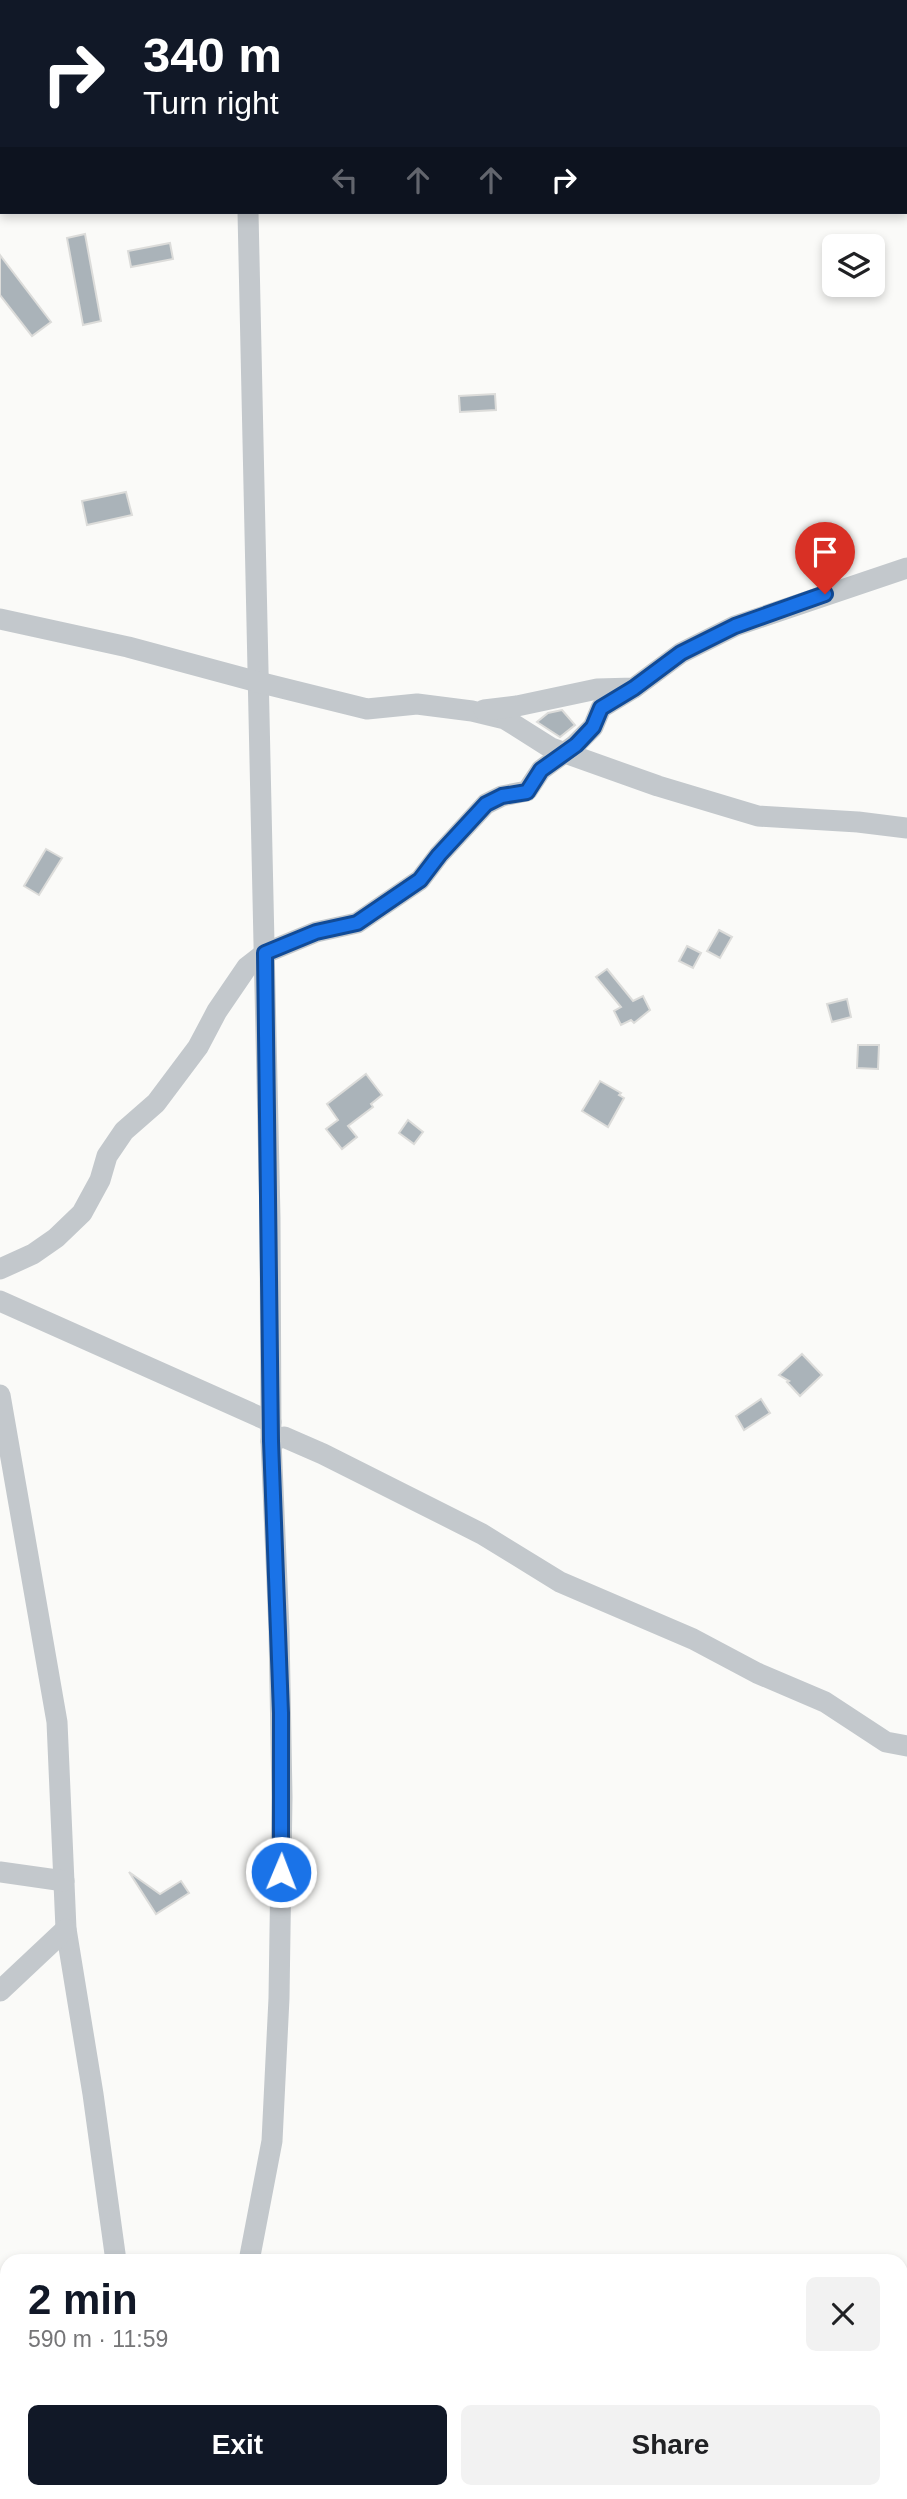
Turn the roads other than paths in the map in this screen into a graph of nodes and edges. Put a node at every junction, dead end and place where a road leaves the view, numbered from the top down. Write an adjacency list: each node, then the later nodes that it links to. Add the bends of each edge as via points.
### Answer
1 (248, 214): 4 (street)
2 (907, 568): 5 (street, via 735,626 681,653)
3 (0, 619): 4 (street)
4 (258, 682): 6 (street, via 367,709 417,704); 9 (street)
5 (634, 688): 6 (street, via 597,689); 7 (street, via 601,708 593,727)
6 (471, 711): 7 (street, via 505,719)
7 (564, 753): 8 (street, via 758,816); 9 (street, via 541,770 527,792 486,804 420,880 390,902 357,923 316,932)
8 (907, 828)
9 (265, 953): 10 (street, via 247,967 198,1047 156,1103 118,1139 82,1213 33,1254); 13 (street)
10 (0, 1269)
11 (0, 1301): 13 (street)
12 (0, 1395): 16 (street, via 57,1722)
13 (271, 1432): 14 (street, via 482,1534 560,1582 825,1702 886,1742); 20 (street, via 282,1783 279,1998 272,2141)
14 (907, 1746)
15 (0, 1872): 16 (street)
16 (64, 1881): 17 (street)
17 (66, 1928): 18 (street); 19 (street)
18 (0, 1991)
19 (115, 2254)
20 (250, 2254)

